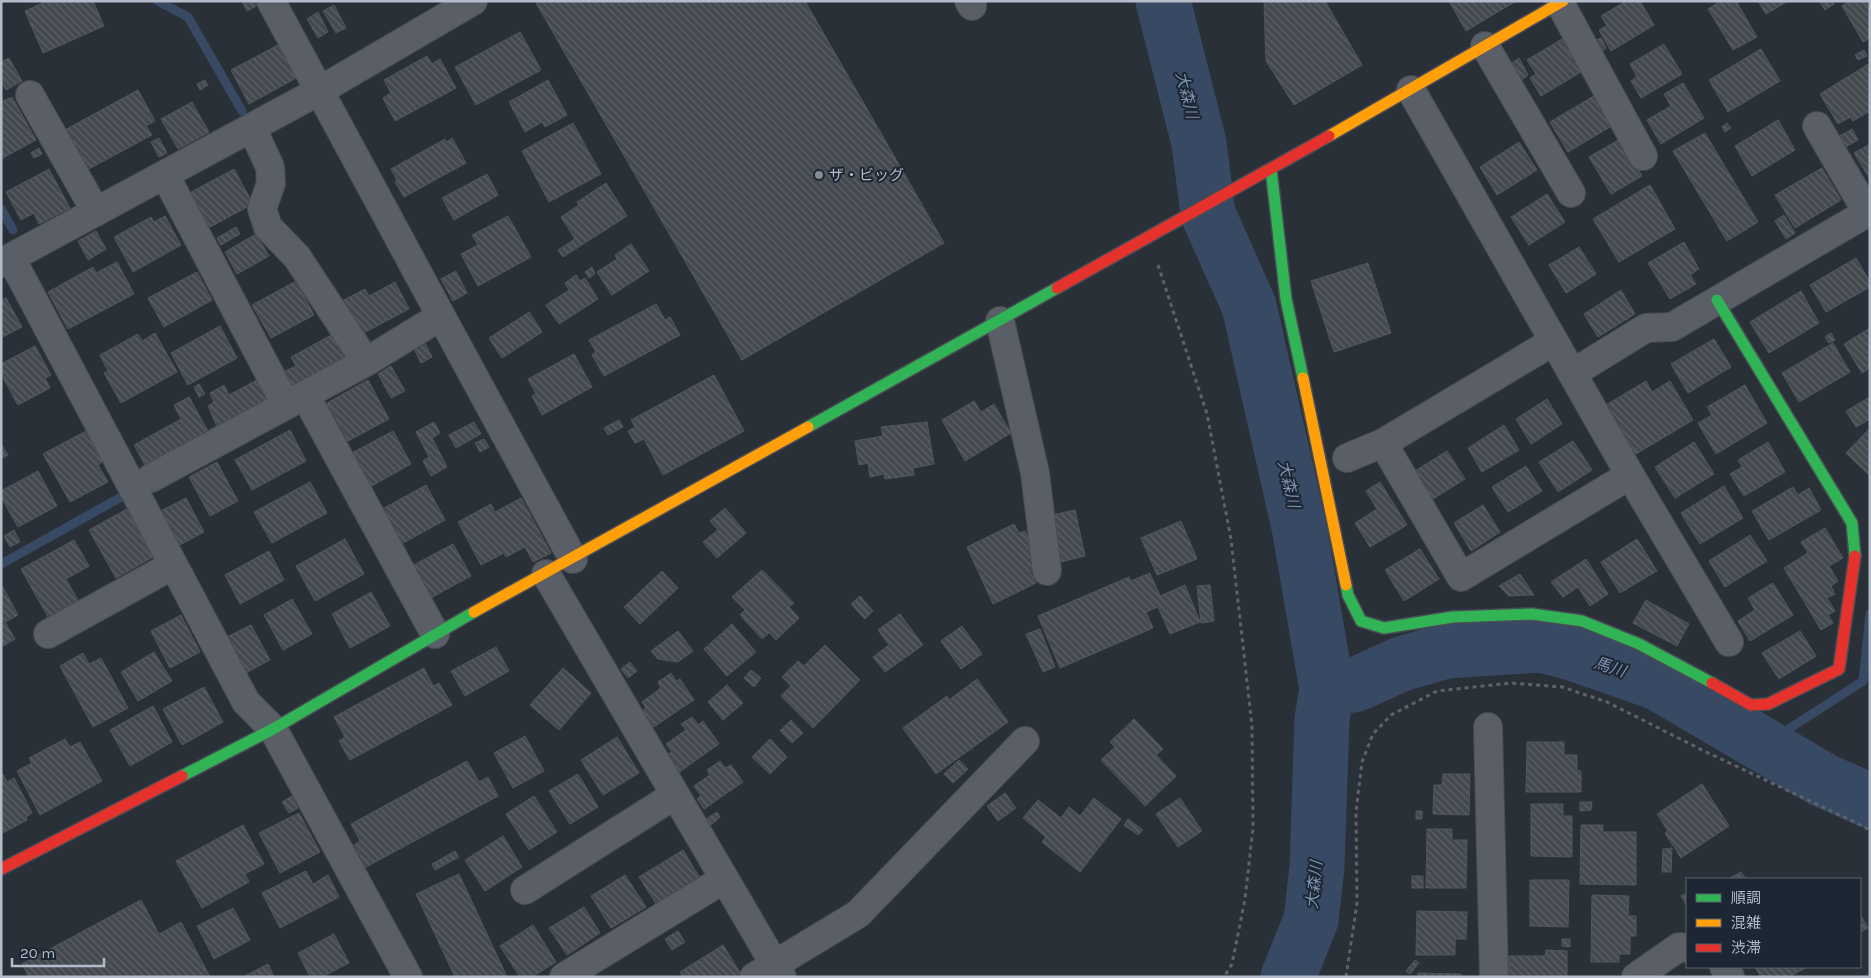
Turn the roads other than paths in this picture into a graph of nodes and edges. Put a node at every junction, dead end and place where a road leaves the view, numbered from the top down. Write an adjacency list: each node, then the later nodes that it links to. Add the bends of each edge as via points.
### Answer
1 (271, 1): 6 (street)
2 (473, 1): 6 (street)
3 (1561, 2): 4 (street); 10 (street)
4 (1485, 46): 5 (street); 13 (street)
5 (1411, 90): 11 (street); 20 (street)
6 (319, 91): 9 (street); 18 (street)
7 (30, 94): 15 (street)
8 (1817, 126): 14 (street)
9 (252, 128): 12 (street); 21 (street, via 270,167 271,183 262,209 268,227 297,257)
10 (1643, 156)
11 (1271, 169): 17 (street, via 1286,298 1348,595 1360,621 1384,628 1453,617 1532,614 1582,621 1638,644 1751,705 1768,704 1839,669 1855,557 1852,522); 19 (street)
12 (165, 175): 15 (street); 23 (street)
13 (1571, 193)
14 (1868, 211): 17 (street)
15 (96, 212): 16 (street)
16 (6, 261): 29 (street)
17 (1717, 300): 22 (street, via 1672,327 1646,328)
18 (440, 316): 21 (street); 28 (street)
19 (1000, 321): 28 (street); 30 (street, via 1035,473)
20 (1554, 341): 22 (street); 24 (street)
21 (366, 362): 23 (street)
22 (1573, 373): 26 (street)
23 (296, 400): 27 (street); 33 (street)
24 (1384, 443): 25 (street); 26 (street, via 1461,577)
25 (1347, 458)
26 (1630, 475): 34 (street)
27 (151, 478)
28 (574, 558): 31 (street)
29 (173, 565): 32 (street); 36 (street, via 246,702)
30 (1047, 570)
31 (546, 574): 33 (street); 38 (street)
32 (48, 634)
33 (435, 634): 36 (street)
34 (1729, 642)
35 (1488, 727): 46 (street)
36 (273, 729): 39 (street); 44 (street)
37 (1025, 741): 43 (street, via 858,914)
38 (676, 795): 40 (street); 41 (street)
39 (1, 869)
40 (724, 879): 43 (street); 45 (street)
41 (525, 890)
42 (1686, 948): 47 (street, via 1679,947)
43 (770, 972)
44 (408, 977)
45 (564, 977)
46 (1494, 977)
47 (1636, 977)

